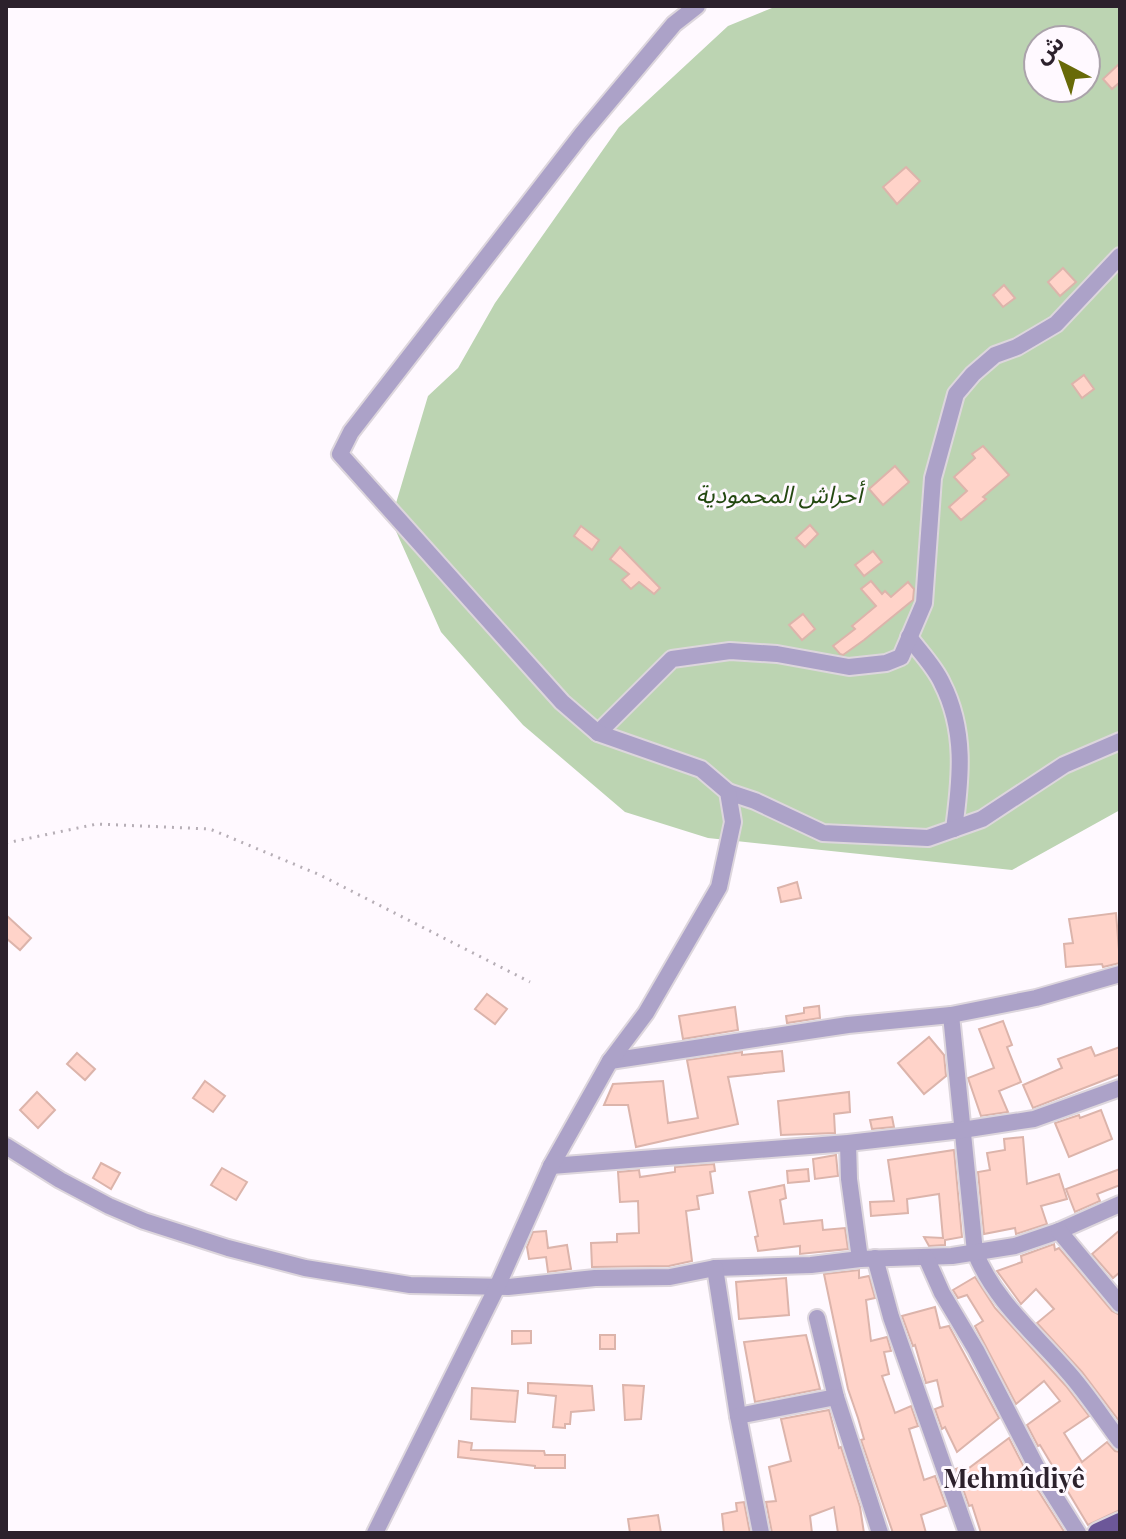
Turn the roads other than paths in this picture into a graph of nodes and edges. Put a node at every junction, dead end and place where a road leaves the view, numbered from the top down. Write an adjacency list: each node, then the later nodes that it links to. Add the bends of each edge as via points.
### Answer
1 (697, 6): 4 (street, via 674,24 582,134 351,432 340,454 562,702)
2 (1120, 256): 3 (street, via 1056,324 995,355 956,394 933,478 924,603)
3 (909, 637): 4 (street, via 901,657 849,667 730,651 672,659); 7 (street, via 942,682 960,732)
4 (598, 733): 6 (street, via 701,769)
5 (1120, 741): 7 (street, via 1064,765 982,819)
6 (728, 792): 7 (street, via 823,833 928,838); 10 (street, via 733,822 719,887 646,1013)
7 (954, 829)
8 (1120, 974): 9 (street)
9 (951, 1015): 10 (street); 12 (street)
10 (610, 1061): 15 (street)
11 (1120, 1088): 12 (street, via 1034,1119)
12 (962, 1130): 13 (street); 18 (street)
13 (848, 1143): 15 (street); 20 (street, via 849,1179)
14 (6, 1146): 22 (street, via 109,1206 228,1248 305,1268 410,1285)
15 (551, 1166): 22 (street)
16 (1120, 1204): 17 (street)
17 (1059, 1231): 18 (street); 23 (street)
18 (975, 1252): 19 (street); 27 (street, via 1005,1303 1070,1374)
19 (926, 1257): 20 (street); 33 (street, via 1037,1468)
20 (868, 1258): 21 (street); 32 (street)
21 (715, 1268): 22 (street, via 670,1277); 26 (street)
22 (497, 1287): 29 (street)
23 (1120, 1304)
24 (817, 1318): 25 (street)
25 (836, 1397): 26 (street); 31 (street)
26 (738, 1416): 30 (street)
27 (1120, 1441)
28 (1120, 1523): 34 (main road)
29 (375, 1533)
30 (761, 1533)
31 (880, 1533)
32 (967, 1533)
33 (1078, 1533)
34 (1098, 1533)

